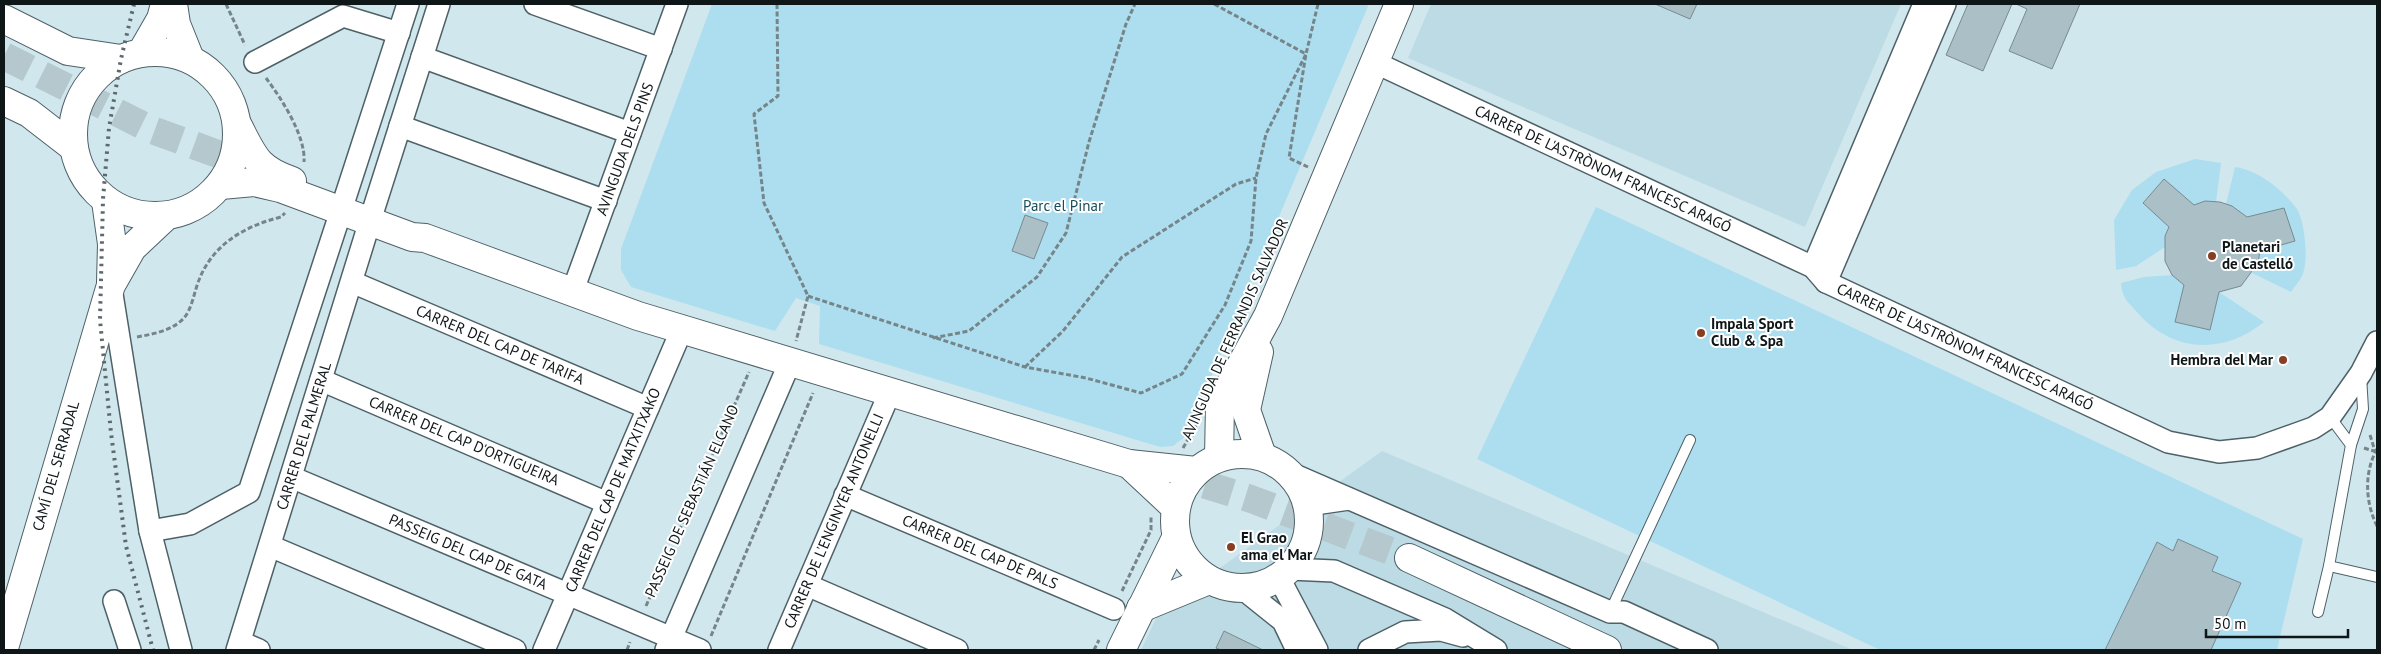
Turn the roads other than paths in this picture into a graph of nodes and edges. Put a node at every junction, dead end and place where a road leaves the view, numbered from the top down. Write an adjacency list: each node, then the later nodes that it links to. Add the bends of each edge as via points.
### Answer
1 (165, 4): 13 (main road, via 161,19)
2 (173, 4): 15 (main road, via 176,24)
3 (408, 4): 11 (street)
4 (439, 4): 14 (street, CARRER DEL PALMERAL)
5 (535, 4): 12 (street)
6 (677, 4): 12 (street, AVINGUDA DELS PINS)
7 (1399, 4): 17 (main road, AVINGUDA DE FERRANDIS SALVADOR)
8 (1924, 4): 31 (street)
9 (1944, 4): 31 (street)
10 (4, 19): 13 (main road, via 68,51)
11 (399, 33): 16 (street, via 343,16); 18 (street)
12 (661, 50): 23 (street, AVINGUDA DELS PINS)
13 (131, 56): 15 (main road, via 167,52); 24 (main road, via 92,80 75,111)
14 (422, 57): 19 (street, CARRER DEL PALMERAL); 23 (street)
15 (190, 59): 21 (main road, via 223,86)
16 (255, 62)
17 (1374, 62): 31 (street, CARRER DE L'ASTRÒNOM FRANCESC ARAGÓ); 35 (main road, AVINGUDA DE FERRANDIS SALVADOR, via 1311,168)
18 (384, 81): 19 (street); 28 (street)
19 (411, 91): 22 (street, CARRER DEL PALMERAL)
20 (4, 101): 24 (main road, via 29,113)
21 (238, 126): 25 (main road, via 235,157); 28 (main road, via 254,159 266,170)
22 (400, 126): 27 (street); 30 (street, CARRER DEL PALMERAL)
23 (630, 133): 27 (street, AVINGUDA DELS PINS)
24 (73, 147): 26 (main road, via 87,181)
25 (221, 186): 28 (main road, via 254,182); 29 (main road, via 196,206)
26 (106, 201): 29 (main road, via 135,214); 33 (main road, CAMÍ DEL SERRADAL, via 112,244)
27 (606, 201): 34 (street, AVINGUDA DELS PINS)
28 (343, 206): 30 (main road); 36 (street)
29 (166, 216): 33 (main road, CAMÍ DEL SERRADAL, via 132,248)
30 (372, 216): 32 (street, CARRER DEL PALMERAL); 34 (main road, via 416,227 425,238)
31 (1820, 275): 46 (street, CARRER DE L'ASTRÒNOM FRANCESC ARAGÓ, via 2168,442 2218,452 2257,448 2313,428)
32 (352, 282): 38 (street, CARRER DEL PALMERAL); 44 (street, CARRER DEL CAP DE TARIFA)
33 (111, 285): 61 (street); 80 (main road, CAMÍ DEL SERRADAL)
34 (572, 294): 37 (main road)
35 (1268, 316): 50 (main road, AVINGUDA DE FERRANDIS SALVADOR, via 1246,410); 51 (main road, AVINGUDA DE FERRANDIS SALVADOR, via 1220,404)
36 (305, 321): 38 (street); 45 (street)
37 (682, 329): 40 (main road); 44 (street, CARRER DEL CAP DE MATXITXAKO)
38 (336, 332): 42 (street, CARRER DEL PALMERAL)
39 (2377, 342): 41 (street, CARRER DE L'ASTRÒNOM FRANCESC ARAGÓ)
40 (790, 362): 43 (main road); 76 (street)
41 (2361, 373): 46 (street, CARRER DE L'ASTRÒNOM FRANCESC ARAGÓ); 49 (lane, via 2362,409)
42 (321, 380): 47 (street, CARRER DEL PALMERAL); 58 (street, CARRER DEL CAP D'ORTIGUEIRA)
43 (890, 392): 53 (main road); 56 (street, CARRER DE L'ENGINYER ANTONELLI)
44 (648, 408): 58 (street, CARRER DEL CAP DE MATXITXAKO)
45 (274, 418): 47 (street); 61 (street, via 250,492 190,524)
46 (2330, 418): 49 (lane)
47 (306, 429): 55 (street, CARRER DEL PALMERAL)
48 (1690, 440): 74 (lane)
49 (2351, 445): 64 (lane)
50 (1262, 456): 51 (main road, via 1240,453); 54 (main road)
51 (1219, 457): 52 (main road)
52 (1188, 462): 53 (main road); 60 (main road, via 1183,487)
53 (1129, 464): 60 (main road)
54 (1290, 473): 57 (street); 59 (main road)
55 (291, 476): 63 (street, CARRER DEL PALMERAL); 70 (street, PASSEIG DEL CAP DE GATA)
56 (845, 495): 68 (street, CARRER DE L'ENGINYER ANTONELLI); 73 (street, CARRER DEL CAP DE PALS)
57 (1349, 499): 59 (street); 74 (street)
58 (607, 503): 70 (street, CARRER DEL CAP DE MATXITXAKO)
59 (1308, 505): 65 (main road, via 1308,539)
60 (1163, 508): 62 (main road)
61 (150, 531): 82 (street)
62 (1176, 538): 67 (main road, via 1188,563); 72 (main road)
63 (270, 546): 78 (street, CARRER DEL PALMERAL); 84 (street)
64 (2329, 566): 66 (lane); 75 (lane)
65 (1284, 574): 69 (main road, via 1262,586); 77 (street, via 1334,571 1445,618); 90 (street)
66 (2377, 577)
67 (1209, 580): 69 (main road); 72 (main road)
68 (807, 585): 86 (street, CARRER DE L'ENGINYER ANTONELLI); 87 (street)
69 (1243, 589): 89 (street, via 1283,621)
70 (568, 594): 76 (street, PASSEIG DEL CAP DE GATA, via 638,624); 85 (street, CARRER DEL CAP DE MATXITXAKO)
71 (114, 601): 81 (street)
72 (1141, 608): 88 (main road)
73 (1114, 609)
74 (1610, 612): 94 (street, via 1624,612)
75 (2318, 612)
76 (668, 644): 79 (street, PASSEIG DEL CAP DE GATA)
77 (1487, 645): 91 (street, via 1441,630 1405,632)
78 (238, 646): 83 (street)
79 (704, 646)
80 (4, 648)
81 (130, 650)
82 (180, 650)
83 (259, 650)
84 (515, 650)
85 (544, 650)
86 (779, 650)
87 (957, 650)
88 (1121, 650)
89 (1297, 650)
90 (1317, 650)
91 (1369, 650)
92 (1564, 650): 93 (main road, via 1406,566)
93 (1607, 650)
94 (1707, 650)

